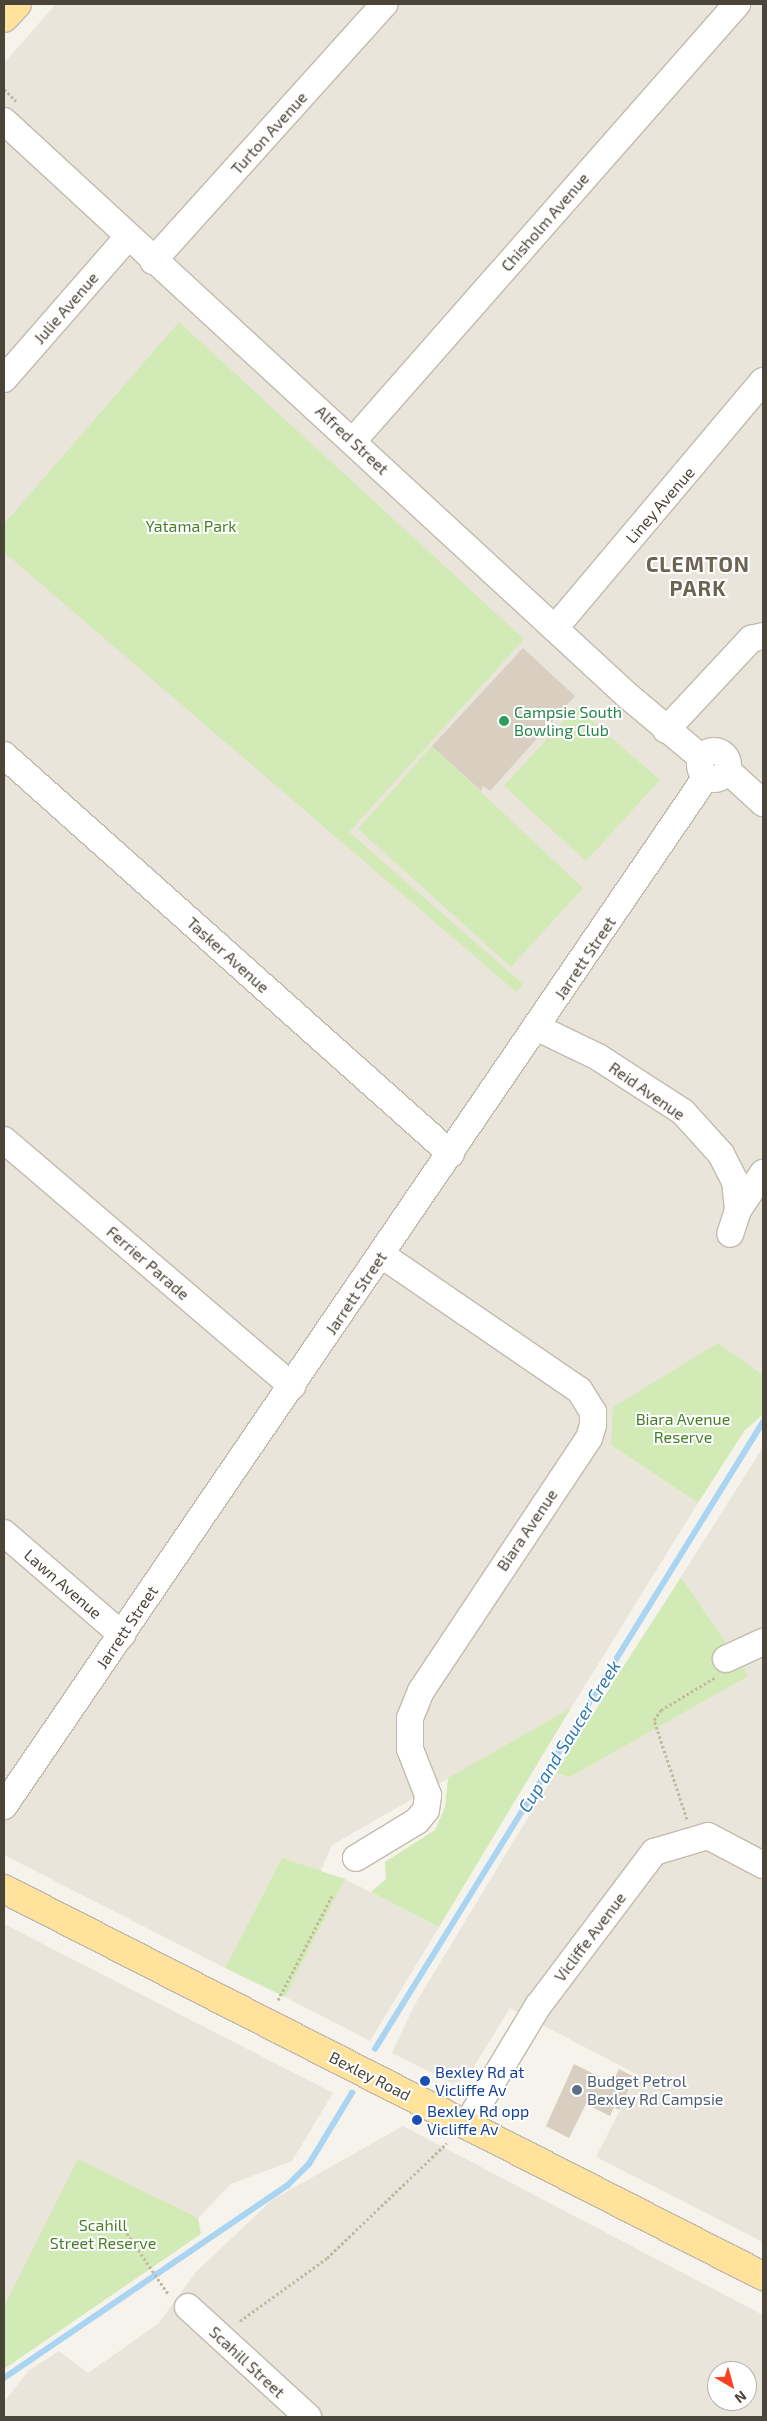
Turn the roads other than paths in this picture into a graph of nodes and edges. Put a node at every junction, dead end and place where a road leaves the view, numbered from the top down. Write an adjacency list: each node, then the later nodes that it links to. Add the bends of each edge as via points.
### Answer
1 (17, 4): 4 (main road)
2 (384, 4): 7 (street, Turton Avenue)
3 (738, 4): 10 (street, Chisholm Avenue)
4 (4, 18)
5 (4, 121): 6 (street, Alfred Street)
6 (128, 238): 7 (street, Alfred Street); 8 (street, Julie Avenue)
7 (153, 261): 10 (street, Alfred Street)
8 (4, 379)
9 (763, 381): 11 (street, Liney Avenue)
10 (352, 441): 11 (street, Alfred Street)
11 (555, 628): 13 (street, Alfred Street)
12 (763, 636): 13 (street, via 751,639)
13 (666, 730): 15 (street, Alfred Street)
14 (4, 755): 19 (street, Tasker Avenue)
15 (712, 768): 16 (street, Alfred Street); 17 (street, Jarrett Street)
16 (763, 803)
17 (538, 1028): 19 (street, Jarrett Street); 21 (street, Reid Avenue, via 598,1057 683,1112 721,1154 735,1181)
18 (4, 1140): 24 (street, Ferrier Parade)
19 (451, 1154): 23 (street, Jarrett Street)
20 (763, 1173): 21 (street, Reid Avenue)
21 (738, 1210): 22 (street, Reid Avenue)
22 (730, 1234)
23 (382, 1255): 24 (street, Jarrett Street); 30 (street, Biara Avenue, via 579,1390 593,1412 593,1425 588,1438 421,1691 410,1718 410,1749 428,1795 426,1810 417,1821)
24 (292, 1386): 26 (street, Jarrett Street)
25 (4, 1533): 26 (street, Lawn Avenue)
26 (122, 1635): 29 (street, Jarrett Street)
27 (763, 1642): 28 (street)
28 (726, 1659)
29 (4, 1806)
30 (356, 1858)
31 (763, 1865): 33 (street, Vicliffe Avenue, via 708,1836 654,1852 538,2006)
32 (4, 1889): 33 (main road, Bexley Road)
33 (467, 2124): 34 (main road, Bexley Road)
34 (763, 2276)
35 (188, 2307): 36 (street, Scahill Street)
36 (308, 2417)

